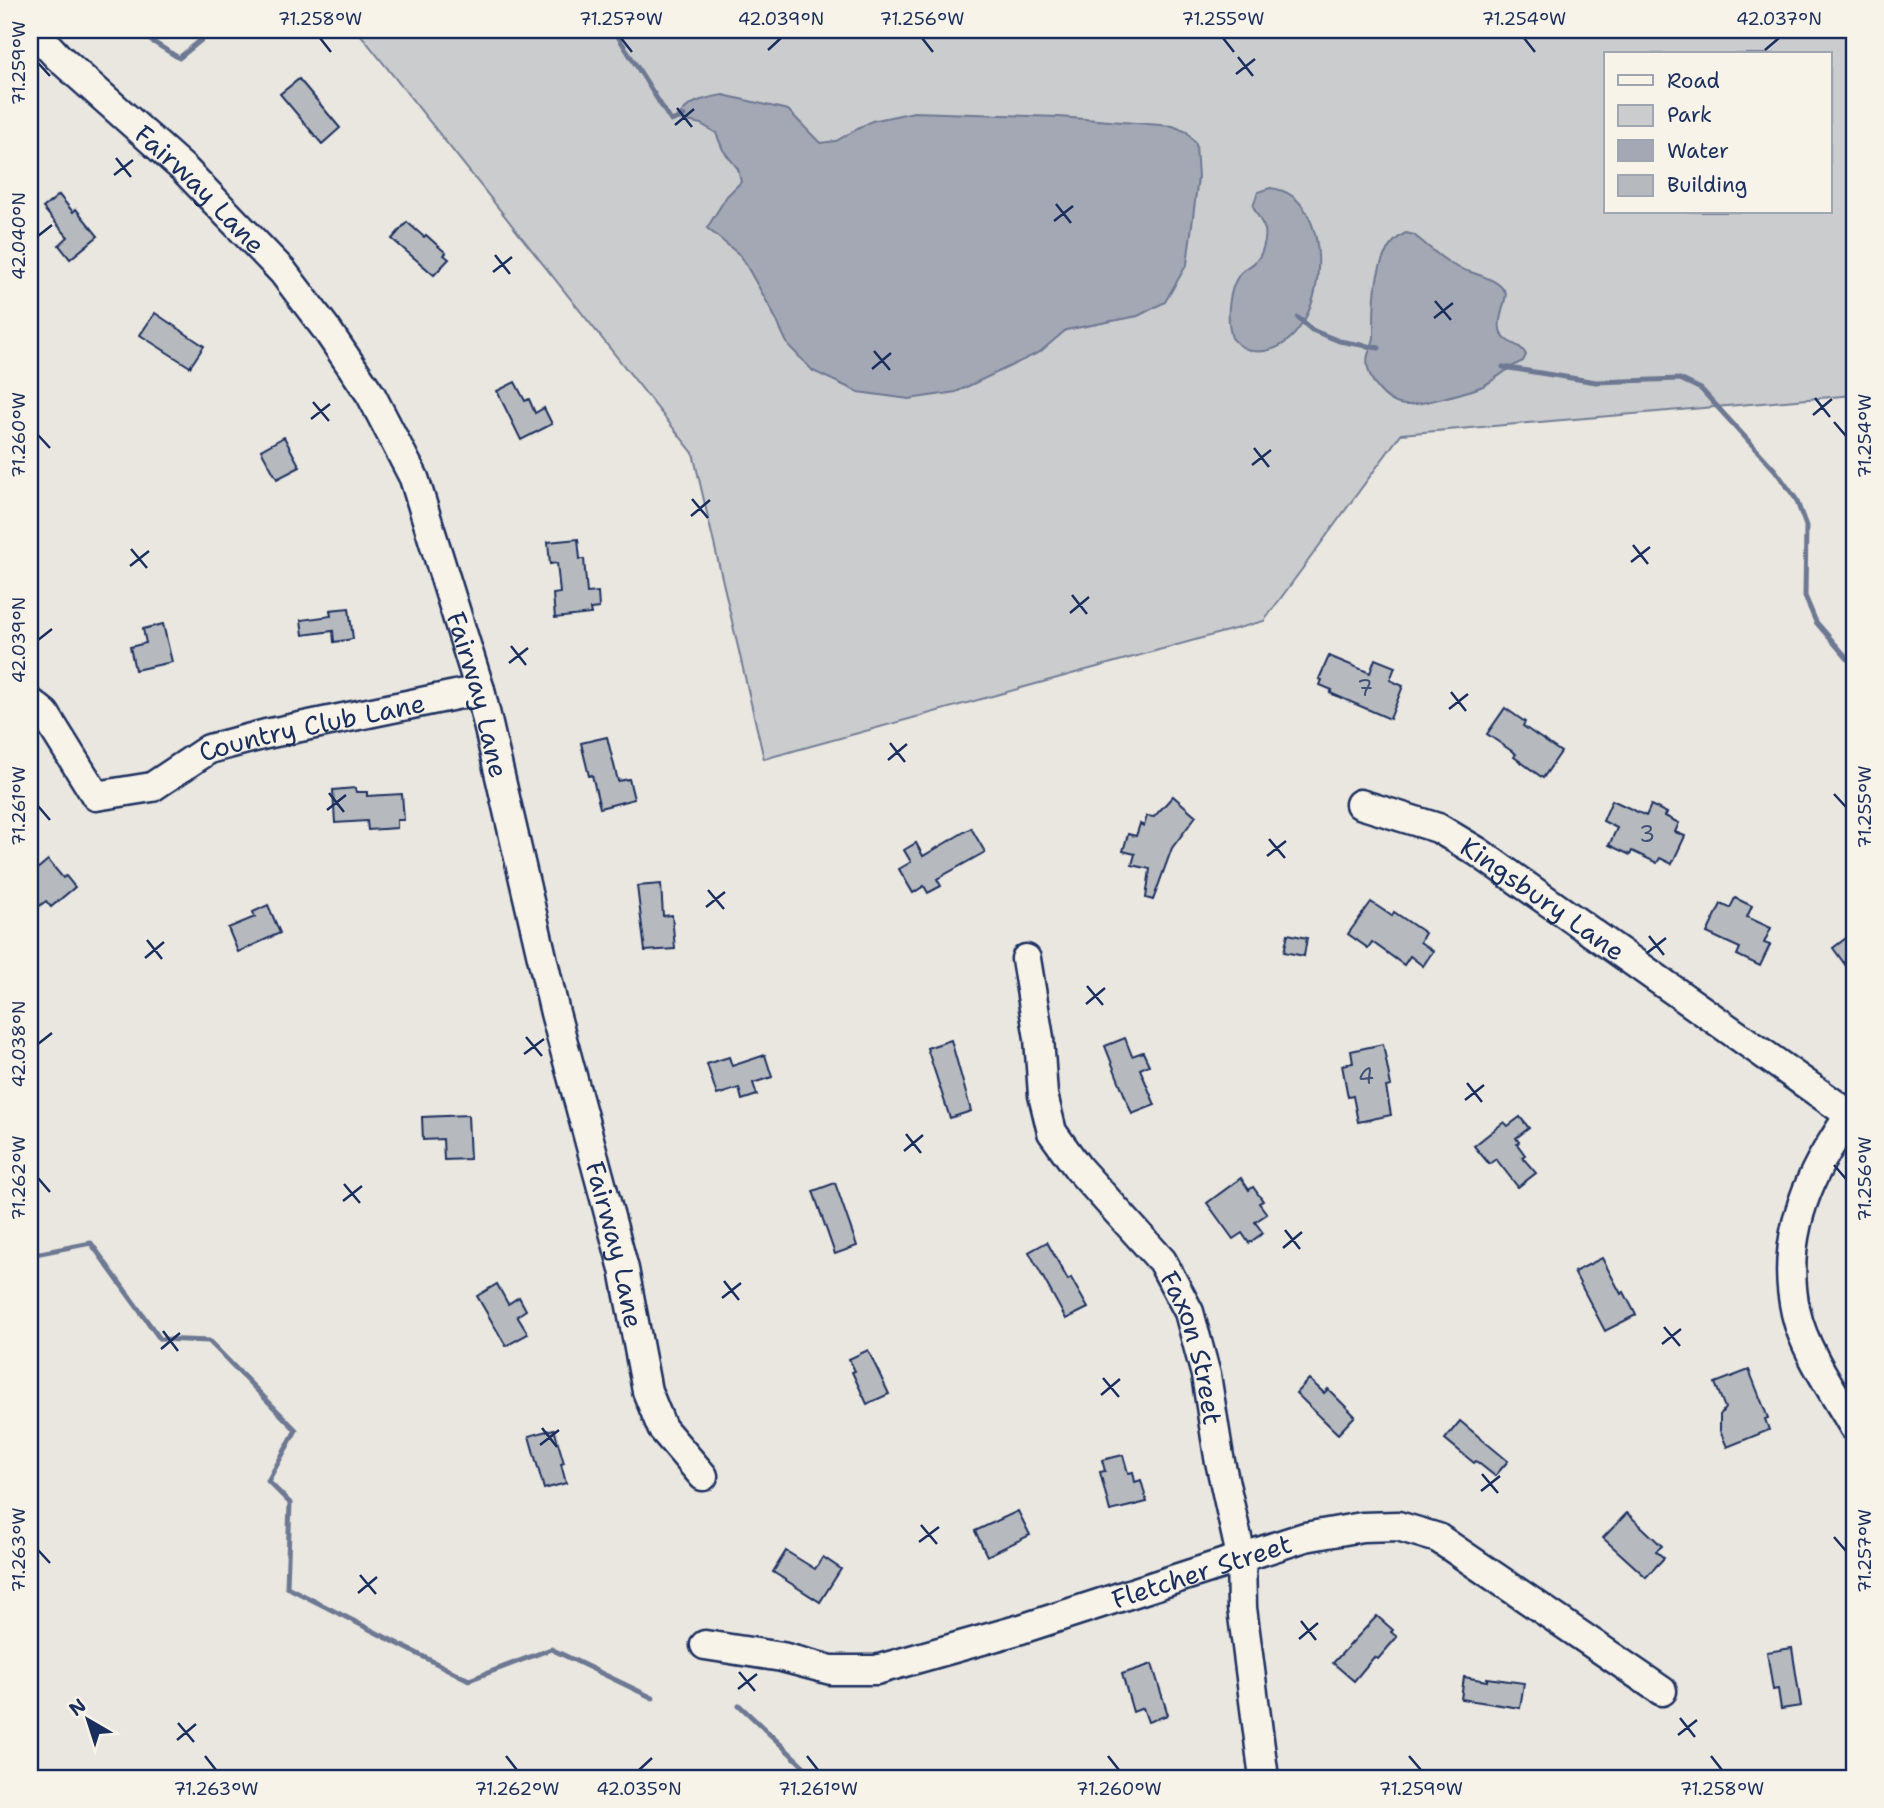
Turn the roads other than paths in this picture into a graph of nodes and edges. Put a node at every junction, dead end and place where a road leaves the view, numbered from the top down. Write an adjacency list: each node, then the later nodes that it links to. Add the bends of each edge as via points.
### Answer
1 (33, 30): 2 (street, Fairway Lane, via 232,217 283,272 327,330 371,395 414,478)
2 (480, 690): 3 (street, Country Club Lane, via 209,749 152,787 96,796 45,714); 8 (street, Fairway Lane, via 555,1013 624,1269 647,1391 662,1427)
3 (30, 702)
4 (1360, 804): 6 (street, Kingsbury Lane, via 1438,828 1478,852)
5 (1026, 959): 9 (street, Faxon Street, via 1052,1132 1078,1168 1162,1261 1189,1312)
6 (1852, 1113): 7 (street, via 1814,1171 1795,1227 1791,1269 1796,1315 1815,1360)
7 (1854, 1427)
8 (703, 1476)
9 (1241, 1556): 10 (street, Fletcher Street, via 1021,1629 876,1670 831,1670); 11 (street, Fletcher Street, via 1305,1537 1362,1527 1398,1526 1438,1538); 12 (street, Faxon Street, via 1242,1608)
10 (705, 1645)
11 (1662, 1691)
12 (1264, 1778)

